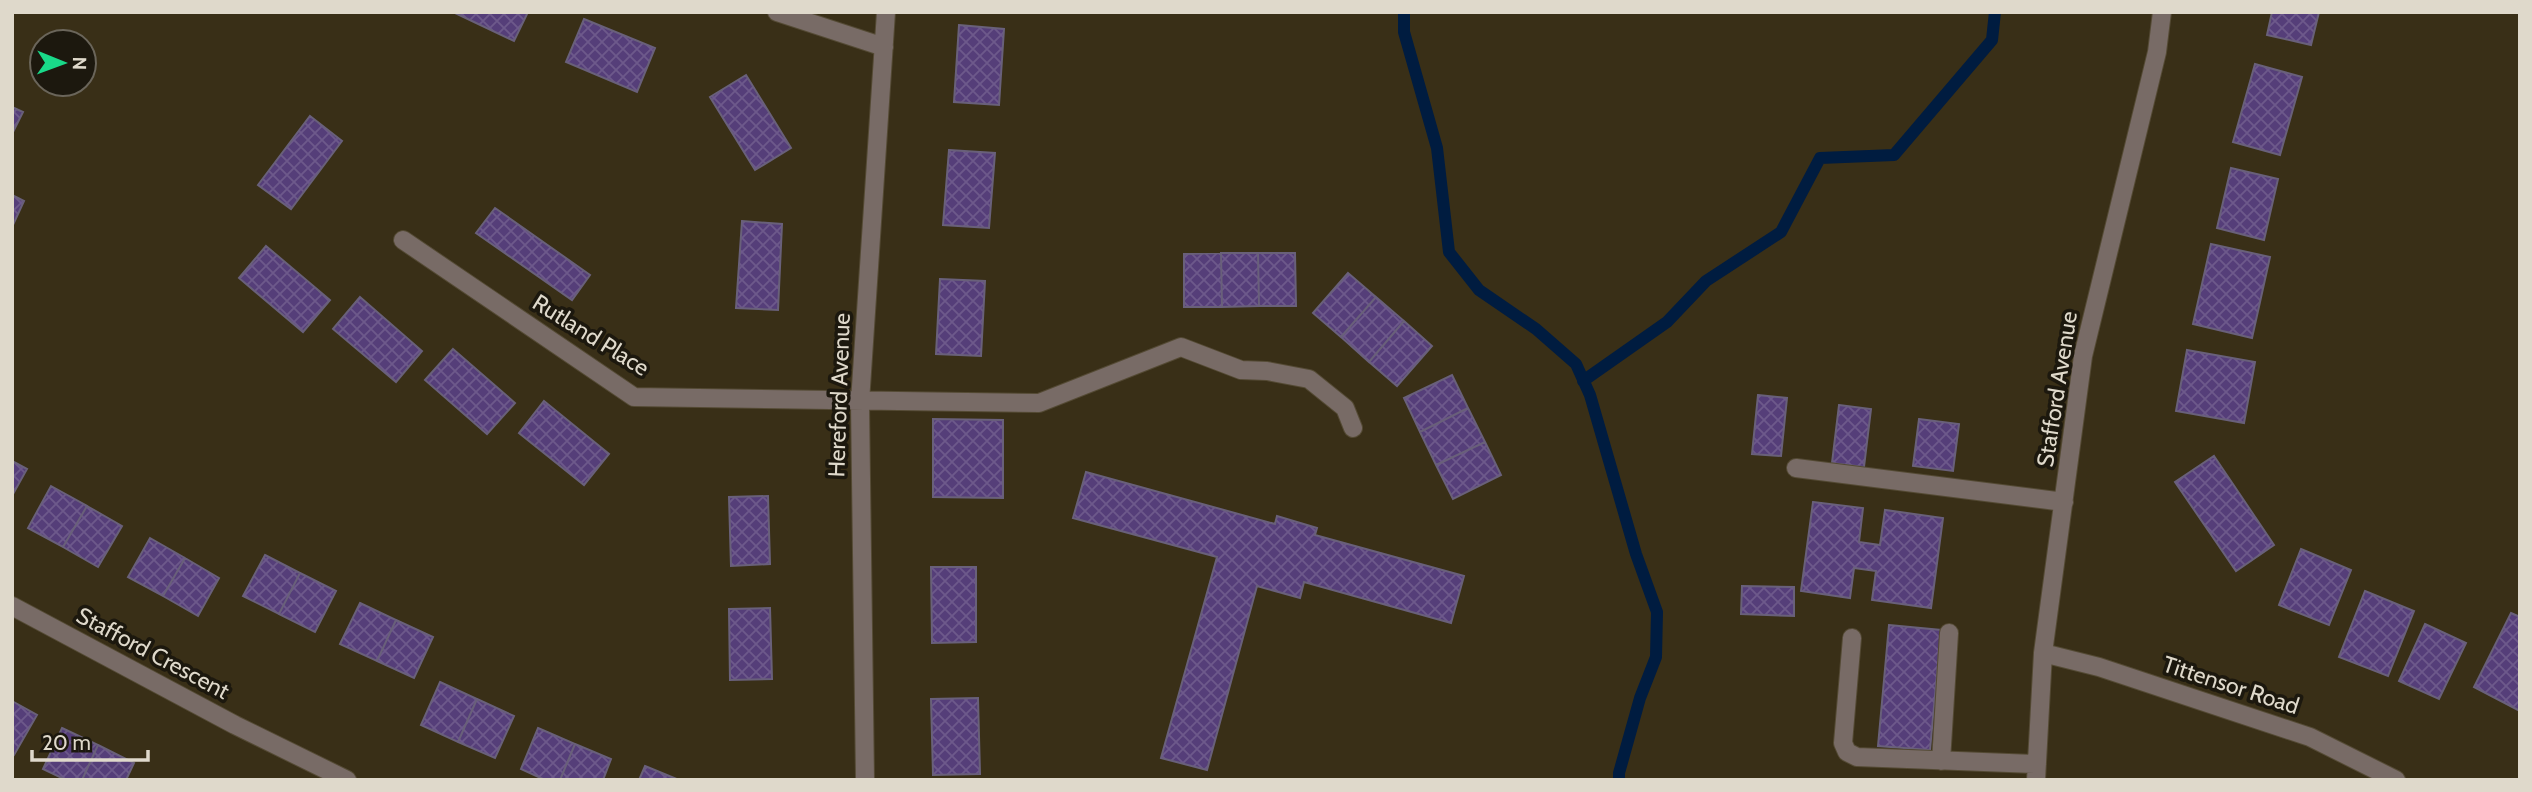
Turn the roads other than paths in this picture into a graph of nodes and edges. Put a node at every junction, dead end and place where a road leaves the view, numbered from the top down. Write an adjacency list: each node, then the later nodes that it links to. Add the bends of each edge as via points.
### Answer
1 (777, 12): 4 (street)
2 (886, 12): 4 (street, Hereford Avenue)
3 (2162, 12): 9 (street, Stafford Avenue, via 2157,52 2083,356)
4 (884, 47): 6 (street, Hereford Avenue)
5 (403, 240): 6 (street, Rutland Place, via 634,397)
6 (860, 402): 7 (street, Rutland Place, via 1039,403 1181,347 1241,370 1309,379 1345,408); 17 (street, Hereford Avenue)
7 (1353, 428)
8 (1796, 468): 9 (street)
9 (2064, 502): 13 (street, Stafford Avenue)
10 (12, 606): 16 (street, Stafford Crescent)
11 (1949, 634): 14 (street)
12 (1853, 638): 14 (street, via 1843,743 1847,752 1857,757)
13 (2043, 653): 15 (street, Stafford Avenue); 18 (street, Tittensor Road, via 2310,737)
14 (1941, 761): 15 (street)
15 (2037, 772)
16 (347, 780)
17 (865, 780)
18 (2396, 780)

